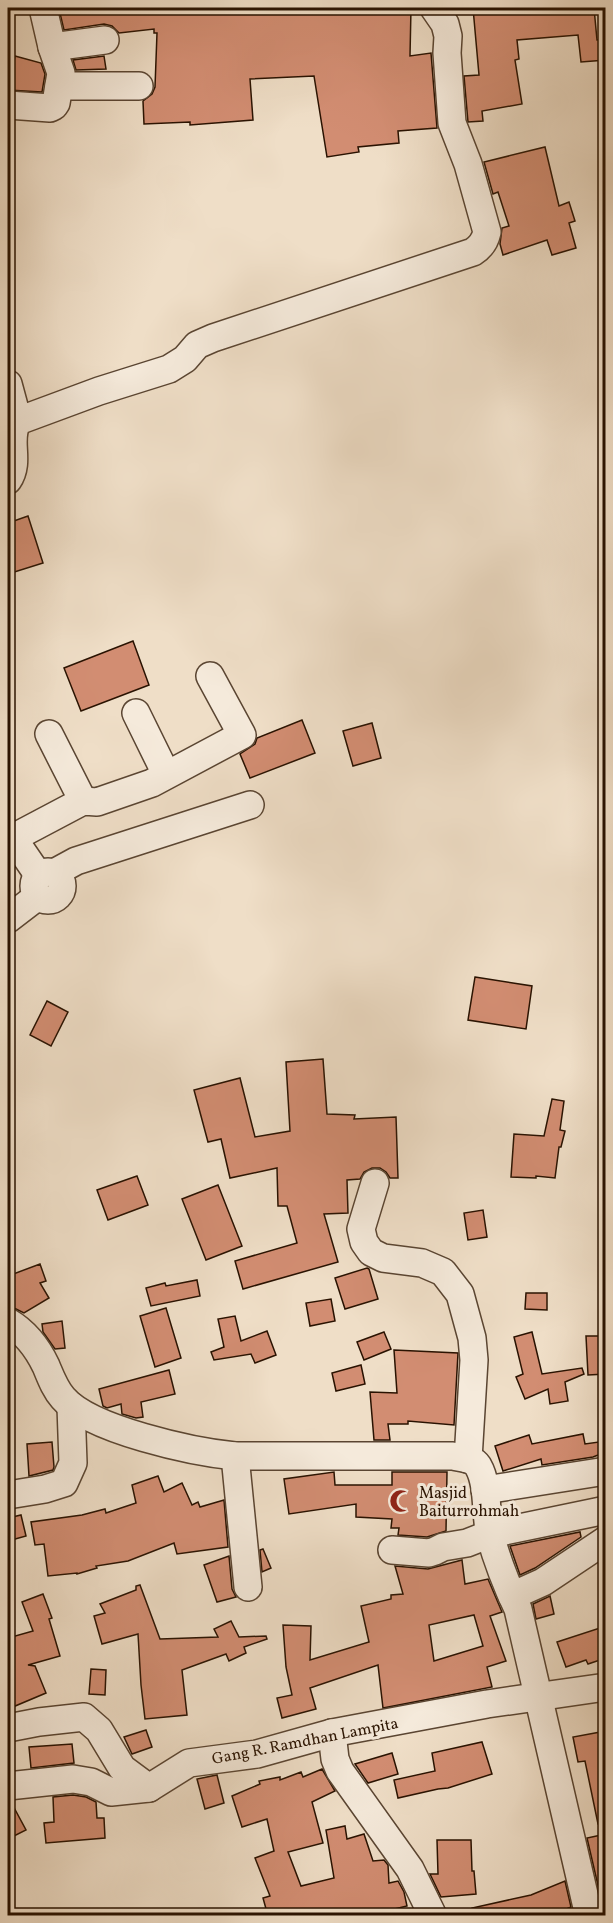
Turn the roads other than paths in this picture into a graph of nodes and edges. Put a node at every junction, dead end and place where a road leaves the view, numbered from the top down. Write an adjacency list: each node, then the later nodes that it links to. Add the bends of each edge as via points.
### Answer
1 (44, 8): 4 (street)
2 (434, 8): 9 (street, via 448,36 452,123 487,232 478,248 213,338 197,345 185,360 169,369)
3 (105, 40): 4 (street)
4 (52, 47): 5 (street, via 62,73)
5 (59, 86): 6 (street); 7 (street, via 56,103 50,108)
6 (138, 86)
7 (8, 105)
8 (8, 384): 9 (street)
9 (18, 421): 10 (street, via 13,435 14,466)
10 (8, 480)
11 (210, 676): 14 (street, via 242,735)
12 (136, 713): 14 (street)
13 (49, 735): 15 (street)
14 (166, 774): 15 (street, via 98,802)
15 (82, 801): 17 (street)
16 (250, 806): 18 (street, via 76,861)
17 (10, 834): 18 (street)
18 (43, 882): 19 (street)
19 (8, 918)
20 (375, 1183): 24 (street, via 361,1228 371,1252 383,1258 422,1263 443,1272 460,1294 474,1360)
21 (8, 1322): 22 (street, via 33,1343 52,1383)
22 (71, 1406): 23 (street, via 156,1441); 27 (street, via 73,1463 64,1483)
23 (235, 1456): 24 (street, via 416,1455); 32 (street)
24 (468, 1459): 26 (street, via 477,1465)
25 (606, 1471): 26 (street)
26 (485, 1490): 29 (street)
27 (8, 1495)
28 (606, 1510): 29 (street)
29 (490, 1534): 31 (street, via 429,1553); 33 (street)
30 (606, 1540): 33 (street, via 543,1582)
31 (392, 1550)
32 (248, 1587)
33 (512, 1596): 35 (street)
34 (606, 1687): 35 (street, Gang R. Ramdhan Lampita)
35 (538, 1696): 37 (street, Gang R. Ramdhan Lampita); 40 (street)
36 (8, 1728): 39 (street, via 84,1717 99,1730 122,1768)
37 (332, 1733): 39 (street, Gang R. Ramdhan Lampita, via 257,1754 189,1763); 41 (street, via 340,1771 410,1869)
38 (8, 1786): 39 (street, Gang R. Ramdhan Lampita, via 73,1779 111,1792)
39 (149, 1788)
40 (587, 1911)
41 (432, 1916)

